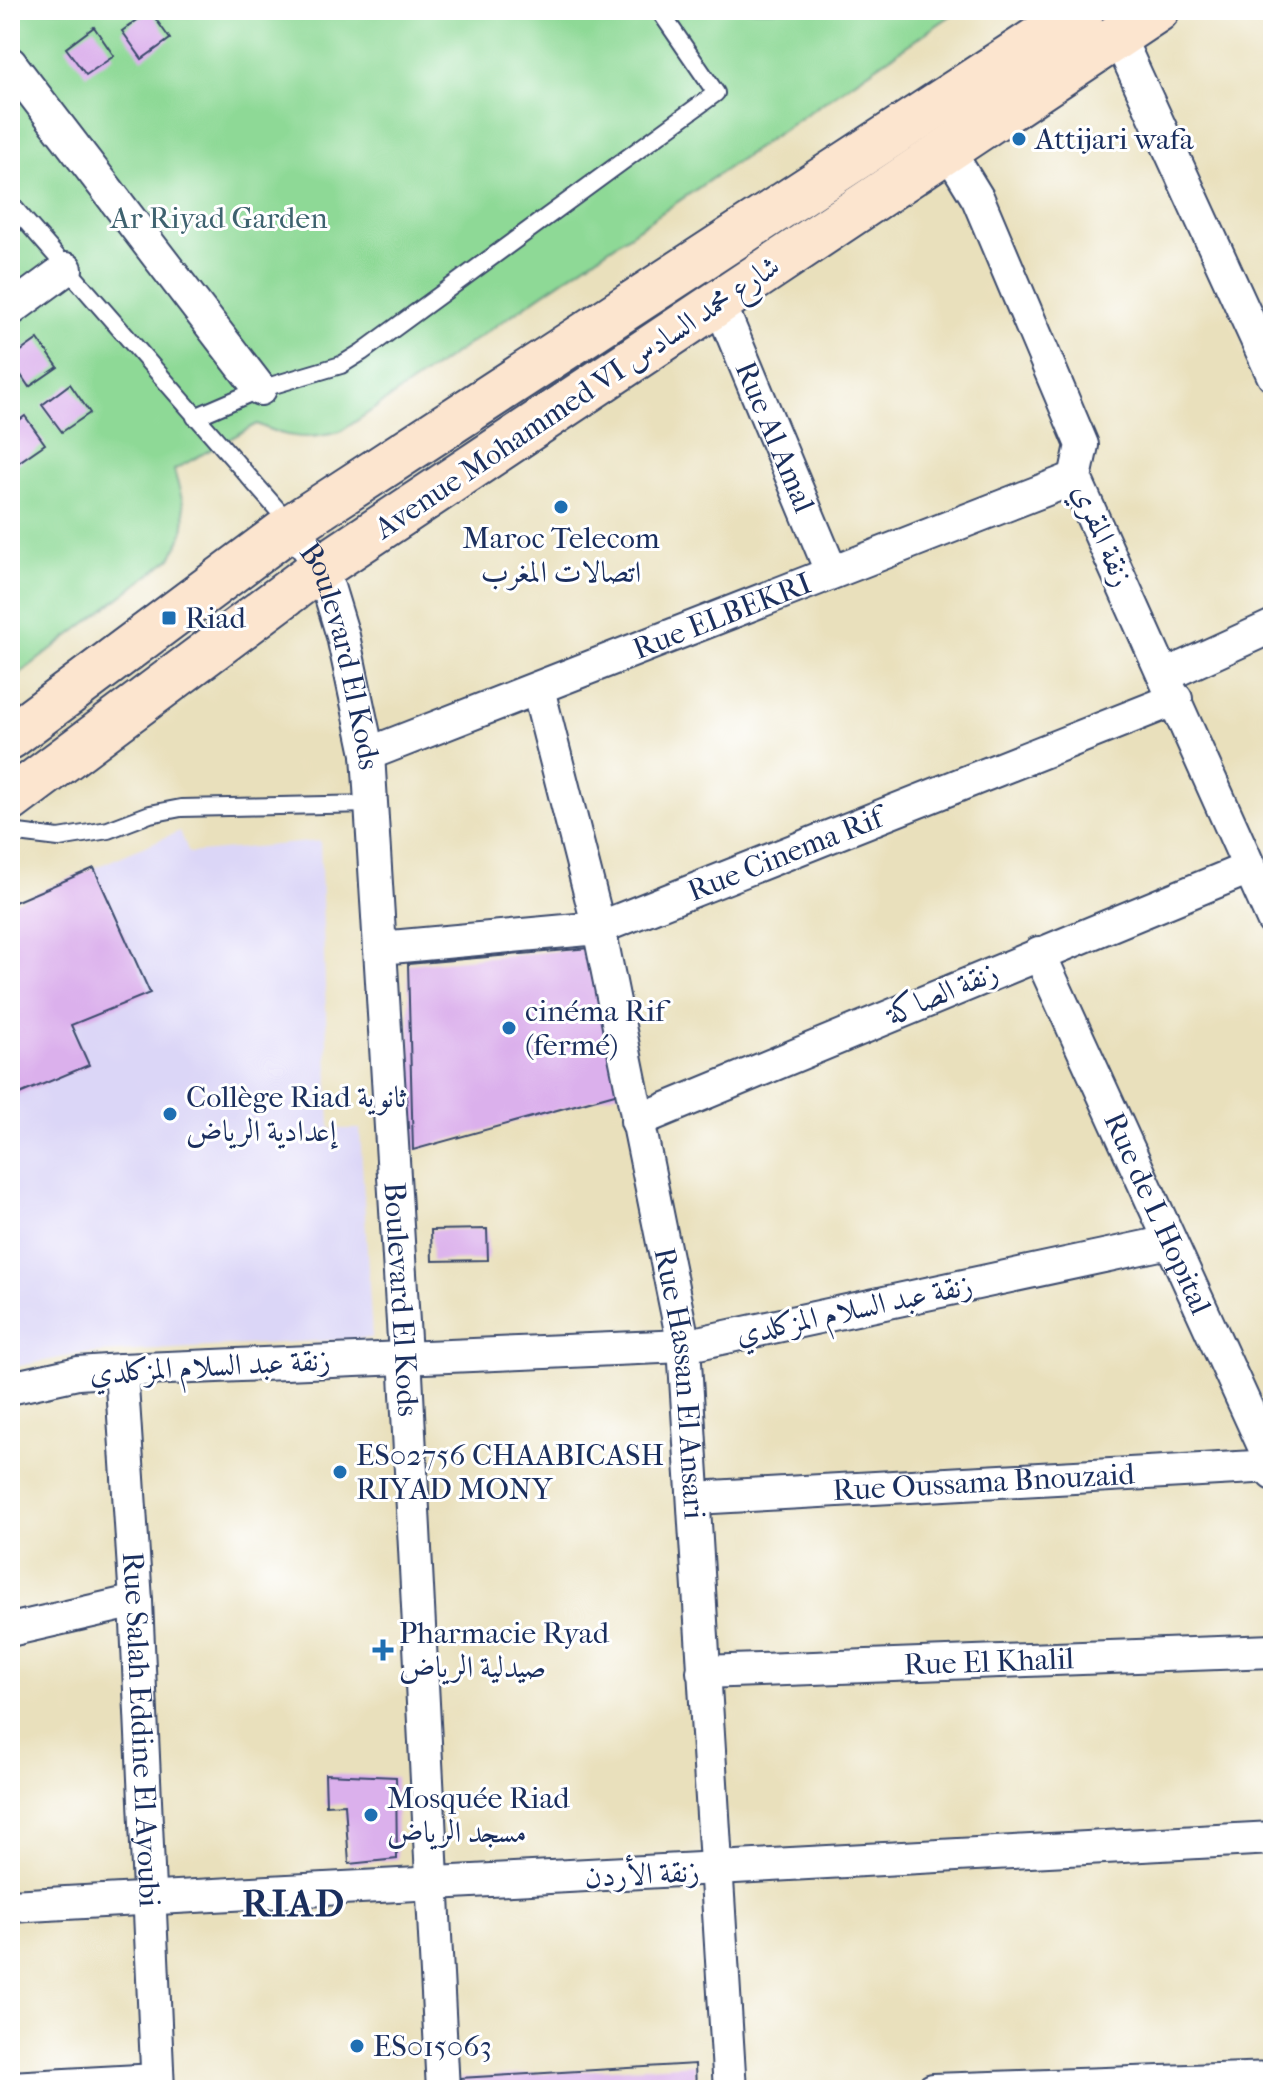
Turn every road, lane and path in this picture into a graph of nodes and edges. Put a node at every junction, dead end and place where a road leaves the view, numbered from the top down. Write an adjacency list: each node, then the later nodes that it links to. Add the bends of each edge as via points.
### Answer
1 (659, 10): 12 (lane, via 716,93 362,352 341,365)
2 (1082, 10): 15 (main road, Avenue Mohammed VI شارع محمد السادس)
3 (1157, 10): 4 (main road, Avenue Mohammed VI شارع محمد السادس)
4 (1118, 36): 6 (main road, Avenue Mohammed VI شارع محمد السادس); 11 (street)
5 (10, 63): 12 (street)
6 (948, 150): 9 (main road, Avenue Mohammed VI شارع محمد السادس); 14 (street, زنقة المقري, via 978,199 1082,445)
7 (10, 203): 8 (lane)
8 (66, 269): 10 (street); 13 (lane)
9 (719, 302): 16 (main road, Avenue Mohammed VI شارع محمد السادس); 17 (street, Rue Al Amal)
10 (10, 310)
11 (1273, 375)
12 (260, 389): 13 (lane)
13 (195, 417): 15 (lane)
14 (1075, 478): 17 (street, Rue ELBEKRI); 19 (street, زنقة المقري)
15 (292, 526): 16 (street, Boulevard El Kods); 21 (main road, Avenue Mohammed VI شارع محمد السادس)
16 (322, 567): 22 (street, Boulevard El Kods); 23 (main road, Avenue Mohammed VI شارع محمد السادس)
17 (831, 571): 20 (street, Rue ELBEKRI)
18 (1273, 626): 19 (street, Rue Cinema Rif)
19 (1171, 687): 26 (street, زنقة المقري); 28 (street, Rue Cinema Rif)
20 (538, 689): 22 (street, Rue ELBEKRI); 28 (street, Rue Hassan El Ansari)
21 (10, 737)
22 (368, 754): 24 (street, Boulevard El Kods)
23 (10, 800)
24 (371, 804): 25 (lane, via 181,808 59,838); 29 (street, Boulevard El Kods)
25 (10, 832)
26 (1249, 868): 27 (street, زنقة المقري); 30 (street, زنقة الصاكة)
27 (1273, 920)
28 (599, 928): 29 (street, Rue Cinema Rif); 31 (street, Rue Hassan El Ansari)
29 (380, 948): 34 (street, Boulevard El Kods)
30 (1039, 953): 31 (street, زنقة الصاكة); 32 (street, Rue de L Hopital)
31 (637, 1121): 33 (street, Rue Hassan El Ansari)
32 (1169, 1242): 33 (street, زنقة عبد السلام المزكلدي); 37 (street, Rue de L Hopital)
33 (684, 1346): 34 (street, زنقة عبد السلام المزكلدي); 39 (street, Rue Hassan El Ansari)
34 (405, 1355): 35 (street, زنقة عبد السلام المزكلدي); 46 (street, Boulevard El Kods)
35 (121, 1370): 36 (street, زنقة عبد السلام المزكلدي); 40 (street, Rue Salah Eddine El Ayoubi)
36 (10, 1388)
37 (1273, 1466): 38 (street, Rue de L Hopital); 39 (street, Rue Oussama Bnouzaid)
38 (1273, 1474)
39 (694, 1498): 43 (street, Rue Hassan El Ansari)
40 (136, 1601): 41 (street); 47 (street, Rue Salah Eddine El Ayoubi)
41 (10, 1630)
42 (1273, 1651): 43 (street, Rue El Khalil)
43 (703, 1672): 45 (street, Rue Hassan El Ansari)
44 (1273, 1838): 45 (street, زنقة الأردن)
45 (717, 1869): 46 (street, زنقة الأردن); 53 (street, Rue Hassan El Ansari)
46 (432, 1886): 47 (street, زنقة الأردن); 52 (street, Boulevard El Kods)
47 (149, 1898): 48 (street, زنقة الأردن); 50 (street, Rue Salah Eddine El Ayoubi)
48 (10, 1906)
49 (1273, 2078): 54 (street)
50 (158, 2085): 51 (street)
51 (10, 2088)
52 (443, 2090)
53 (730, 2090)
54 (933, 2090)

